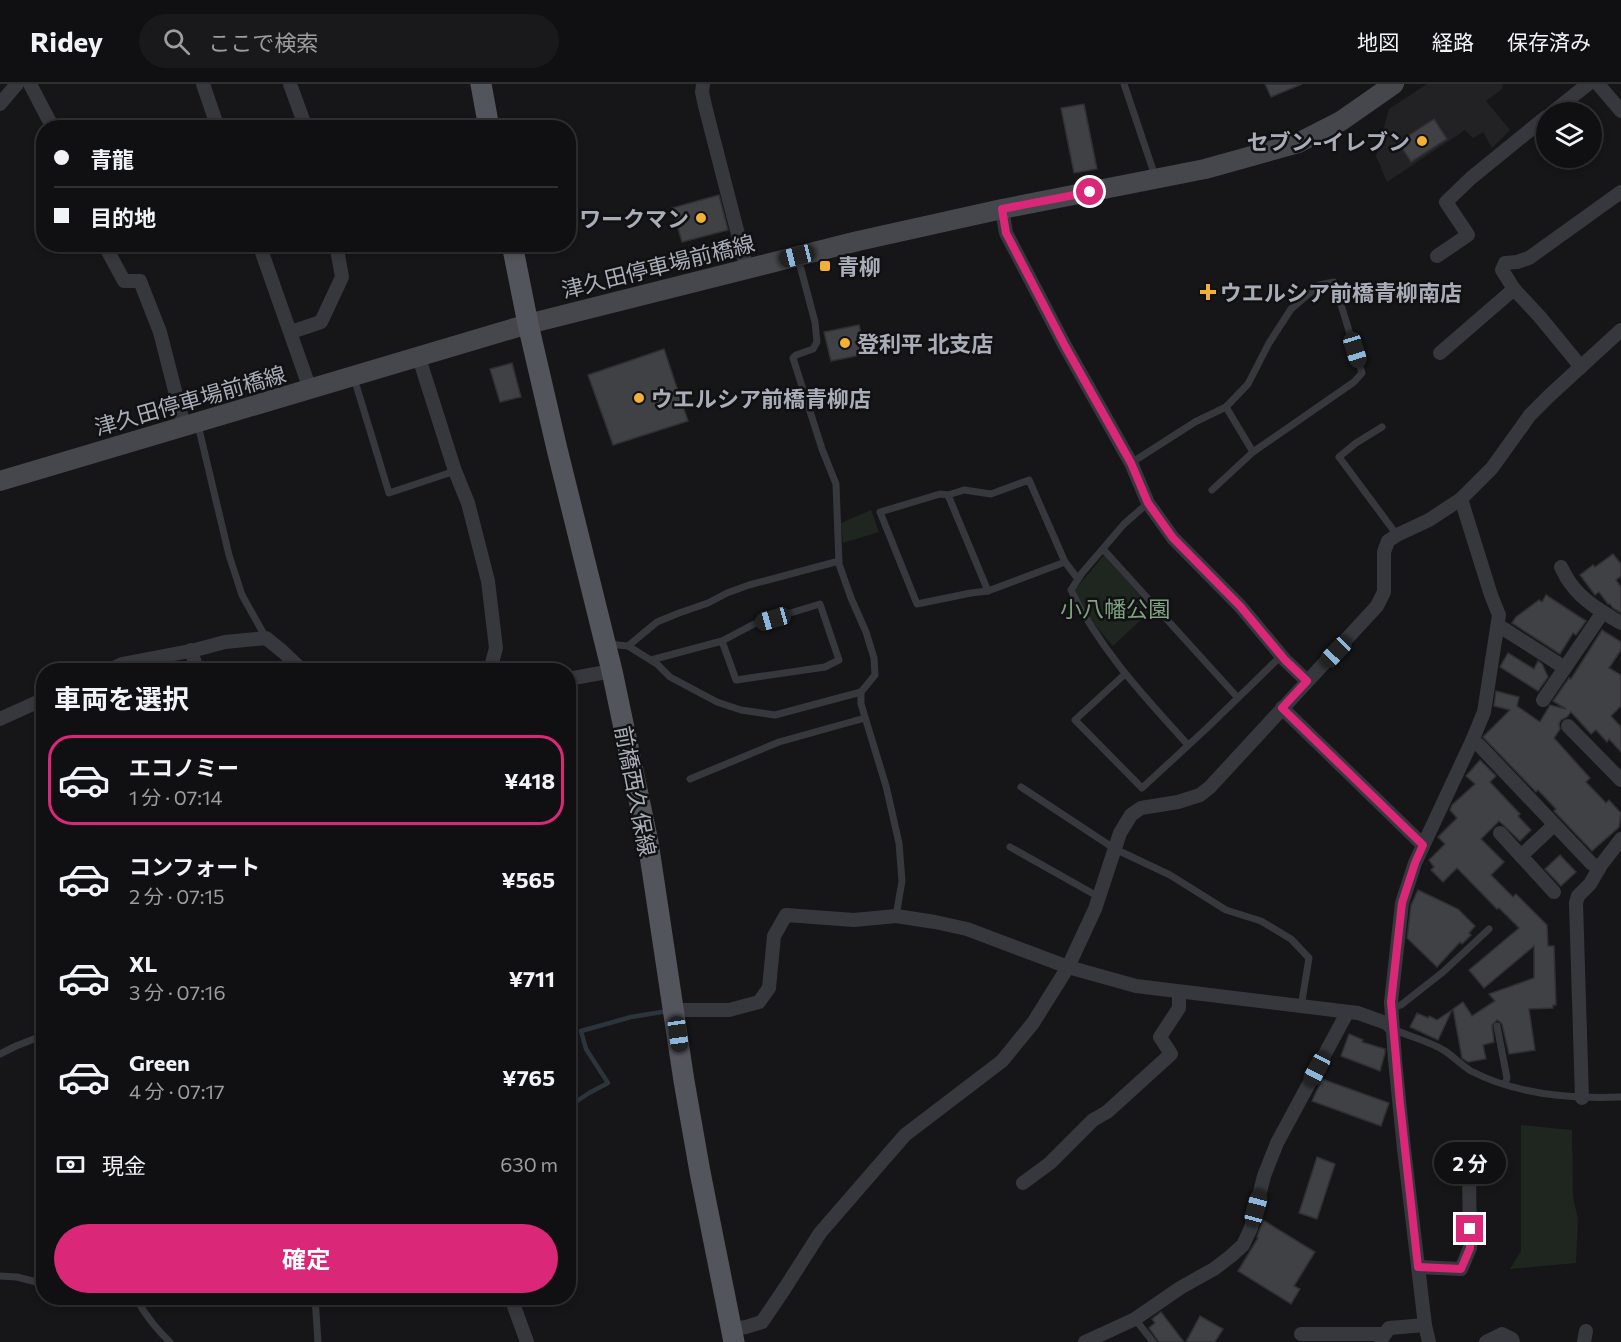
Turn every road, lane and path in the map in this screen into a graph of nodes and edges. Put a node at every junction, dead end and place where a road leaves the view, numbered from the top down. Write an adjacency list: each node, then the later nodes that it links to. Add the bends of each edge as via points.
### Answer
1 (17, 84): 12 (street)
2 (30, 84): 14 (street)
3 (203, 84): 15 (street)
4 (290, 84): 16 (street)
5 (481, 84): 17 (main road)
6 (703, 84): 28 (street, via 705,106)
7 (1124, 84): 19 (lane)
8 (1394, 84): 19 (main road, 津久田停車場前橋線, via 1341,121 1298,143)
9 (1588, 84): 11 (street)
10 (1598, 84): 13 (street)
11 (1565, 102)
12 (0, 104)
13 (1621, 111)
14 (49, 120)
15 (215, 120)
16 (303, 120)
17 (488, 120)
18 (1536, 125): 27 (street, via 1446,202 1468,235)
19 (1156, 179): 21 (main road, 津久田停車場前橋線)
20 (1621, 192): 29 (street, via 1530,258 1504,263 1502,270)
21 (1002, 209): 26 (main road, 津久田停車場前橋線); 42 (street, via 1006,233)
22 (108, 252): 39 (street, via 123,281 140,281)
23 (262, 252): 32 (street)
24 (337, 252): 32 (street, via 342,277 321,322)
25 (514, 252): 30 (main road, 前橋西久保線)
26 (797, 256): 28 (main road, 津久田停車場前橋線); 51 (lane, via 817,342 813,349 793,358 836,484)
27 (1437, 256)
28 (747, 269): 30 (main road, 津久田停車場前橋線)
29 (1514, 289): 33 (street); 35 (street)
30 (528, 324): 34 (main road, 津久田停車場前橋線); 61 (main road, 前橋西久保線)
31 (1621, 330): 35 (street)
32 (291, 332): 37 (street)
33 (1440, 353)
34 (418, 357): 36 (main road, 津久田停車場前橋線); 43 (street)
35 (1581, 367): 47 (street, via 1530,416 1492,468)
36 (354, 376): 37 (main road, 津久田停車場前橋線); 43 (lane, via 389,493)
37 (310, 389): 39 (main road, 津久田停車場前橋線)
38 (1226, 407): 41 (lane); 41 (lane, via 1248,384 1291,309 1319,285 1334,282 1362,373); 42 (lane)
39 (191, 425): 44 (main road, 津久田停車場前橋線); 59 (lane, via 242,595)
40 (1382, 427): 49 (lane, via 1339,457)
41 (1253, 452): 45 (lane)
42 (1131, 463): 48 (street)
43 (455, 471): 69 (street, via 468,503 488,581 496,648)
44 (0, 481)
45 (1212, 490)
46 (948, 495): 52 (lane, via 964,490 991,495 1029,480); 55 (lane); 55 (lane, via 880,512 917,604)
47 (1461, 499): 49 (street); 58 (street, via 1499,615)
48 (1148, 503): 50 (lane); 64 (street, via 1173,538 1240,606)
49 (1397, 535): 74 (street, via 1388,541 1384,552 1384,592 1377,606)
50 (1102, 549): 54 (lane); 76 (lane)
51 (839, 561): 62 (lane, via 749,585 679,612 657,622); 75 (lane, via 874,658 875,675)
52 (1065, 562): 54 (lane); 55 (lane)
53 (1561, 567): 56 (street, via 1572,586)
54 (1078, 579): 72 (lane, via 1071,590 1090,626)
55 (988, 591)
56 (1603, 612): 57 (street); 70 (street)
57 (1621, 623)
58 (1497, 628): 70 (street); 83 (street, via 1484,712)
59 (266, 638): 63 (street); 68 (street)
60 (722, 641): 60 (lane, via 754,624 820,604 839,660 825,668 736,680); 65 (lane)
61 (606, 644): 62 (lane); 71 (main road, 前橋西久保線)
62 (628, 646): 65 (lane)
63 (191, 650): 66 (street); 67 (street)
64 (1282, 656): 74 (street); 76 (lane)
65 (651, 660): 75 (lane, via 670,677 717,702 764,714 775,715)
66 (127, 663)
67 (195, 663)
68 (294, 663)
69 (492, 663)
70 (1565, 668): 77 (street)
71 (612, 670): 73 (street); 104 (main road, 前橋西久保線, via 648,842)
72 (1125, 674): 84 (lane); 84 (lane, via 1075,720 1142,788)
73 (576, 677)
74 (1307, 681): 79 (street)
75 (861, 692): 80 (lane)
76 (1238, 698): 84 (lane)
77 (1543, 700)
78 (36, 703): 81 (street)
79 (1282, 708): 91 (street); 93 (street, via 1200,795 1141,808 1131,814)
80 (865, 718): 85 (lane, via 779,742); 98 (lane, via 899,843 902,881)
81 (0, 719)
82 (1568, 726): 86 (street)
83 (1472, 741): 88 (street); 91 (street)
84 (1188, 745)
85 (690, 779)
86 (1621, 780)
87 (1021, 787): 93 (lane)
88 (1554, 825): 94 (street); 95 (street)
89 (1500, 833): 94 (street)
90 (1621, 839): 95 (street)
91 (1423, 845): 103 (street, via 1402,903)
92 (1010, 847): 97 (lane)
93 (1115, 849): 97 (street); 102 (lane, via 1170,875 1226,910 1261,921 1291,939 1309,958)
94 (1521, 856): 96 (street)
95 (1599, 869): 112 (street, via 1576,903)
96 (1554, 892)
97 (1099, 897): 100 (street)
98 (896, 916): 100 (street, via 967,929); 104 (street, via 854,920 786,915 774,936 769,988 759,1002 729,1010)
99 (1489, 928): 103 (lane, via 1443,972)
100 (1068, 967): 101 (street, via 1136,986); 124 (street, via 1033,1023 1002,1061 905,1135 820,1233 762,1322)
101 (1179, 992): 102 (street); 114 (street, via 1179,1008 1160,1037 1170,1054)
102 (1301, 1007): 105 (street)
103 (1392, 1008): 107 (street)
104 (674, 1010): 124 (main road, 前橋西久保線, via 700,1172)
105 (1347, 1013): 107 (street, via 1372,1017); 121 (street, via 1277,1143 1243,1245 1214,1269)
106 (1497, 1026): 110 (lane)
107 (1393, 1029): 110 (lane); 115 (street)
108 (36, 1038): 109 (lane)
109 (0, 1054)
110 (1505, 1084): 112 (lane)
111 (1621, 1097): 112 (lane)
112 (1581, 1098)
113 (1486, 1168): 115 (street, via 1473,1167 1469,1172 1470,1248 1461,1269)
114 (1023, 1183)
115 (1418, 1267): 122 (street)
116 (0, 1276): 117 (lane)
117 (36, 1282)
118 (140, 1305): 126 (lane)
119 (315, 1305): 127 (lane)
120 (514, 1305): 128 (street)
121 (1136, 1319): 129 (street); 130 (lane)
122 (1425, 1325): 125 (street, via 1389,1328); 131 (street)
123 (1301, 1334): 125 (street)
124 (733, 1336)
125 (1382, 1338)
126 (170, 1342)
127 (318, 1342)
128 (527, 1342)
129 (1085, 1342)
130 (1153, 1342)
131 (1429, 1342)
132 (1486, 1342): 133 (street, via 1502,1334)
133 (1513, 1342)

